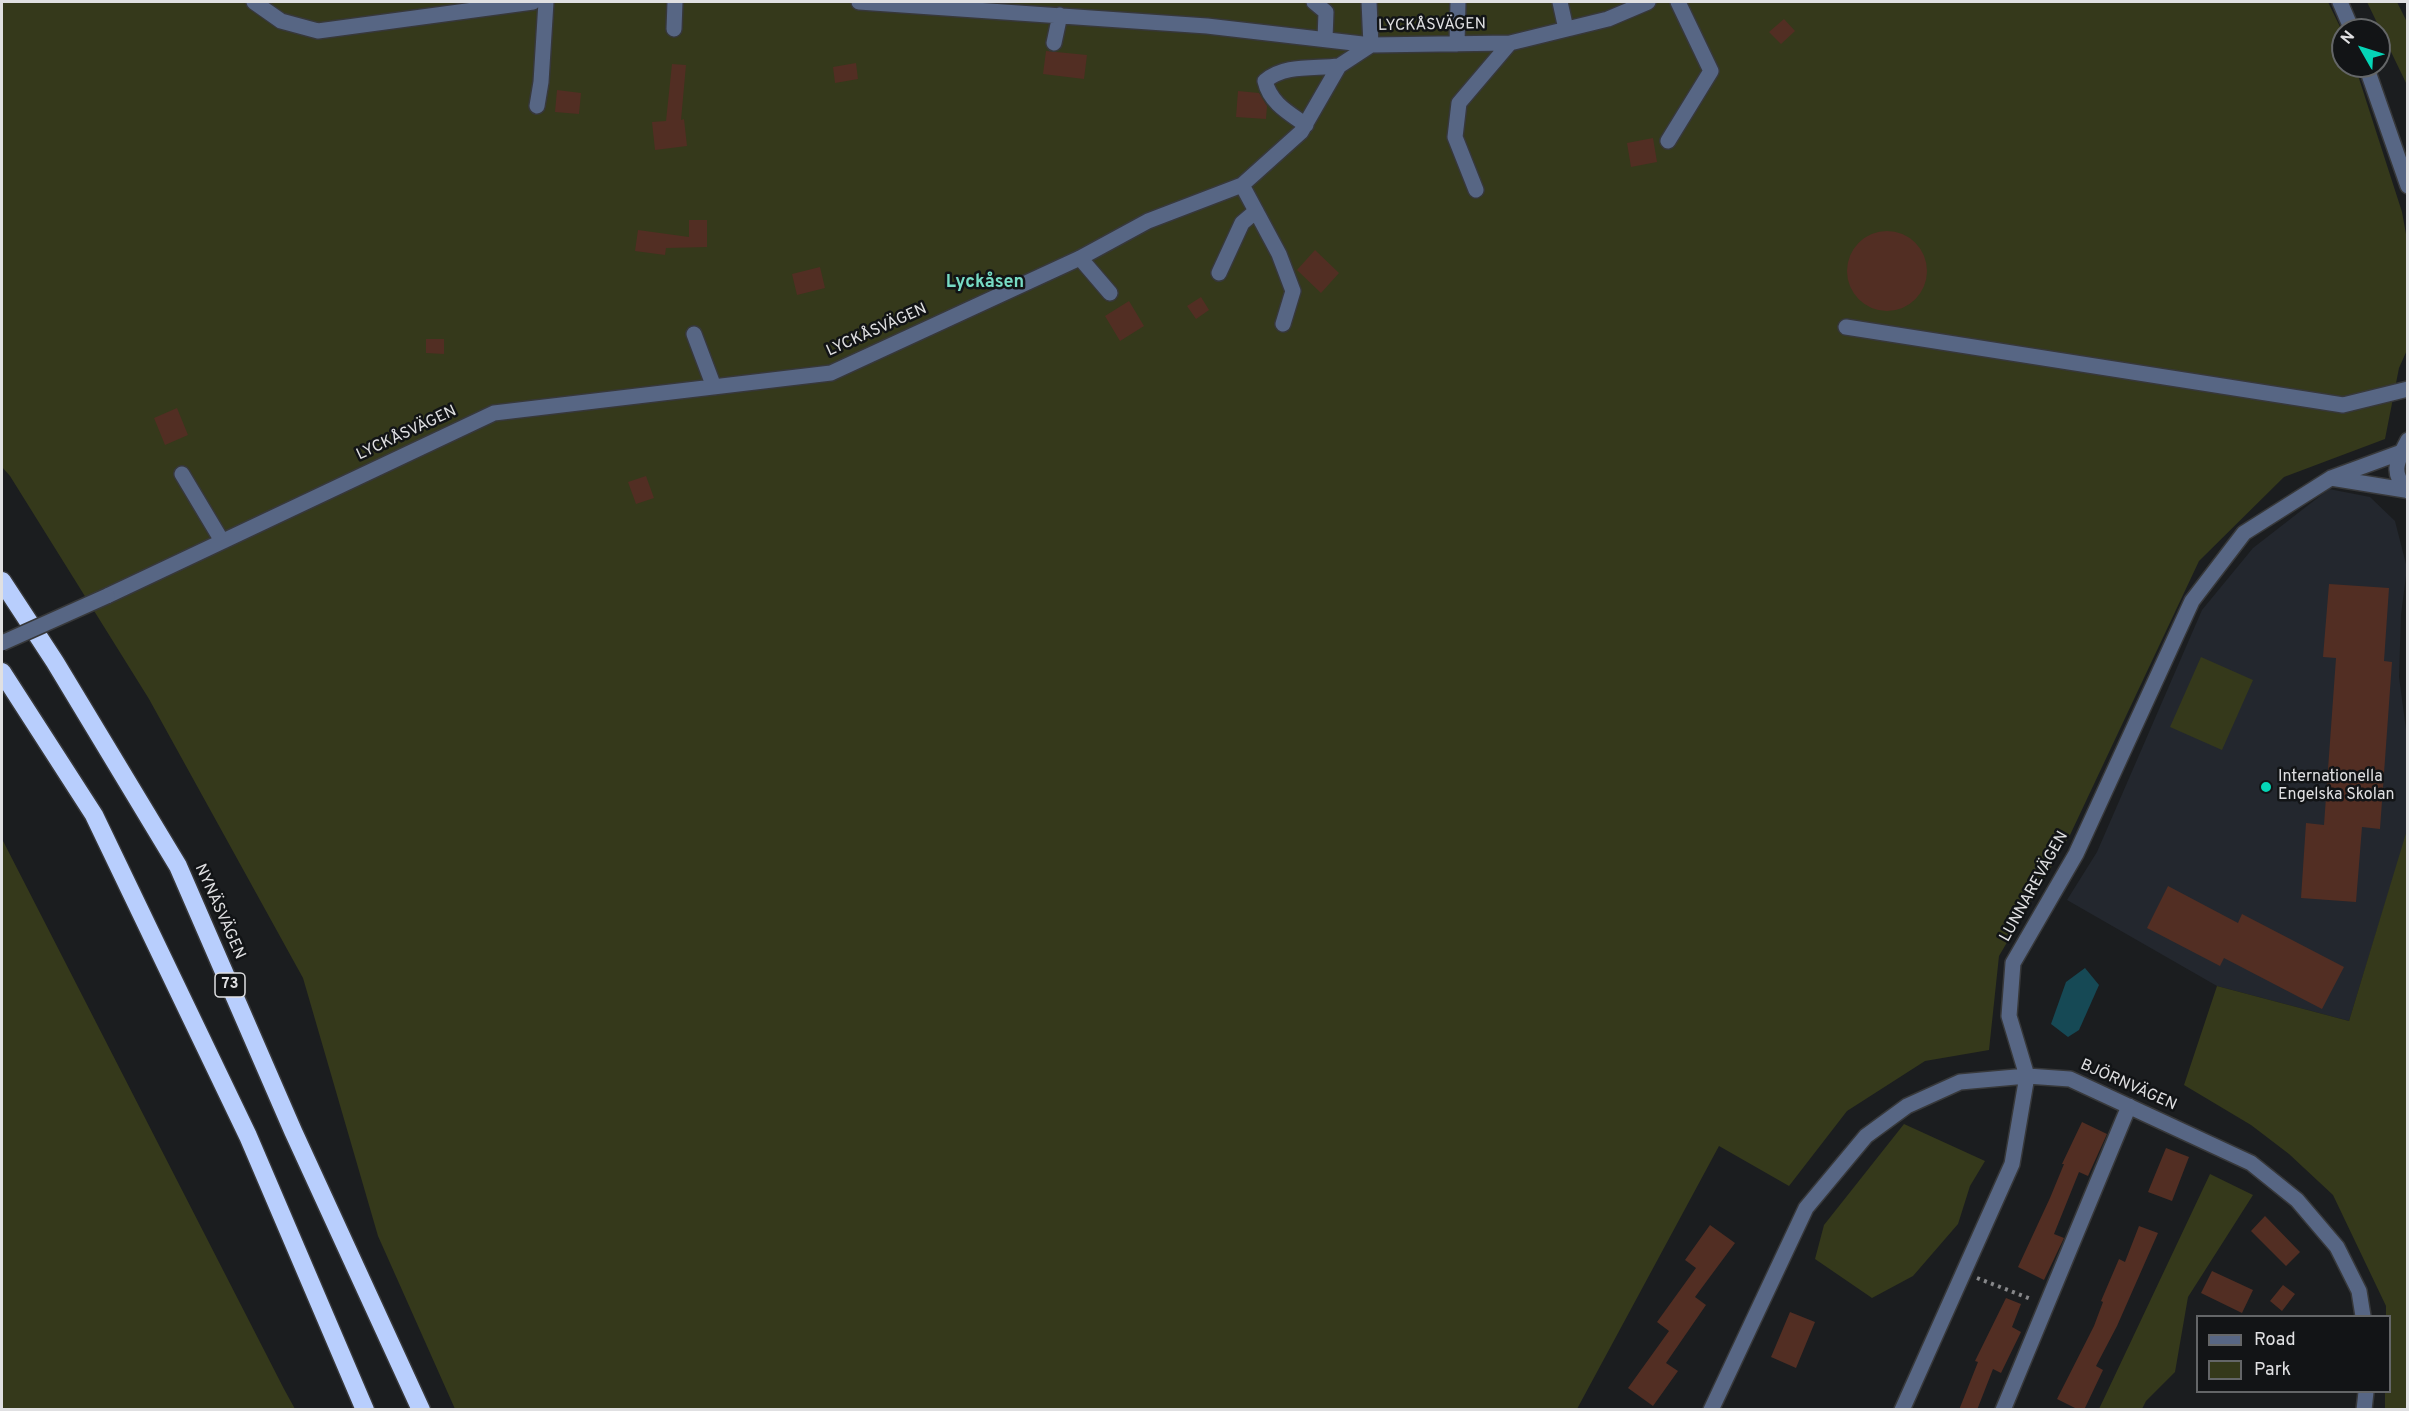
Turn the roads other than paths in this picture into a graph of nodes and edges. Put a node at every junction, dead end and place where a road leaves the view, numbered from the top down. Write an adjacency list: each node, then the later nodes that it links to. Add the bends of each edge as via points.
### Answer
1 (254, 2): 2 (street, via 281,21 318,31)
2 (533, 2)
3 (546, 2): 25 (street)
4 (675, 2): 16 (street)
5 (859, 2): 13 (street)
6 (1314, 2): 18 (street, via 1326,12)
7 (1369, 2): 22 (street)
8 (1458, 2): 21 (street)
9 (1560, 2): 17 (street)
10 (1648, 2): 17 (street, LYCKÅSVÄGEN, via 1608,19)
11 (1678, 2): 27 (street, via 1711,71)
12 (2340, 2): 15 (street)
13 (955, 5): 14 (street)
14 (1060, 15): 18 (street); 19 (street)
15 (2347, 18)
16 (674, 29)
17 (1566, 29): 20 (street, LYCKÅSVÄGEN)
18 (1324, 39): 22 (street)
19 (1054, 43)
20 (1510, 43): 21 (street, LYCKÅSVÄGEN); 30 (street, via 1459,103 1455,137)
21 (1457, 44): 22 (street, LYCKÅSVÄGEN)
22 (1371, 45): 23 (street, LYCKÅSVÄGEN)
23 (1340, 66): 26 (street, LYCKÅSVÄGEN); 26 (street, via 1275,72 1265,81 1277,104)
24 (2370, 78): 29 (street)
25 (537, 106)
26 (1306, 125): 28 (street, LYCKÅSVÄGEN)
27 (1668, 141)
28 (1242, 185): 31 (street); 32 (street, LYCKÅSVÄGEN, via 1148,221)
29 (2408, 186)
30 (1476, 190)
31 (1256, 211): 33 (street, via 1242,223); 35 (street, via 1293,291)
32 (1080, 258): 34 (street); 38 (street, LYCKÅSVÄGEN, via 831,373)
33 (1219, 273)
34 (1110, 293)
35 (1283, 324)
36 (1846, 327): 39 (street, via 2343,405)
37 (694, 334): 38 (street)
38 (714, 387): 44 (street, LYCKÅSVÄGEN, via 494,413)
39 (2408, 389)
40 (2405, 444): 42 (street, LUNNAREVÄGEN); 43 (street, via 2396,466)
41 (182, 474): 44 (street)
42 (2331, 478): 43 (street); 48 (street, LUNNAREVÄGEN, via 2244,533 2192,601 2076,854 2013,963 2009,1016)
43 (2406, 490)
44 (222, 541): 46 (street, LYCKÅSVÄGEN, bridge)
45 (2, 581): 53 (highway, NYNÄSVÄGEN / 73, via 178,866 293,1131)
46 (2, 643)
47 (2, 672): 52 (highway, via 94,815 248,1136)
48 (2026, 1076): 49 (street, BJÖRNVÄGEN, via 2070,1079); 54 (street, BJÖRNVÄGEN, via 1960,1082 1908,1106 1866,1137 1806,1208); 55 (street, LUNNAREVÄGEN, via 2012,1164)
49 (2129, 1106): 50 (street, BJÖRNVÄGEN, via 2251,1163 2296,1200 2337,1247 2359,1291); 56 (street)
50 (2363, 1315)
51 (2366, 1393): 57 (street)
52 (365, 1410)
53 (421, 1410)
54 (1712, 1410)
55 (1902, 1410)
56 (2003, 1410)
57 (2364, 1410)

